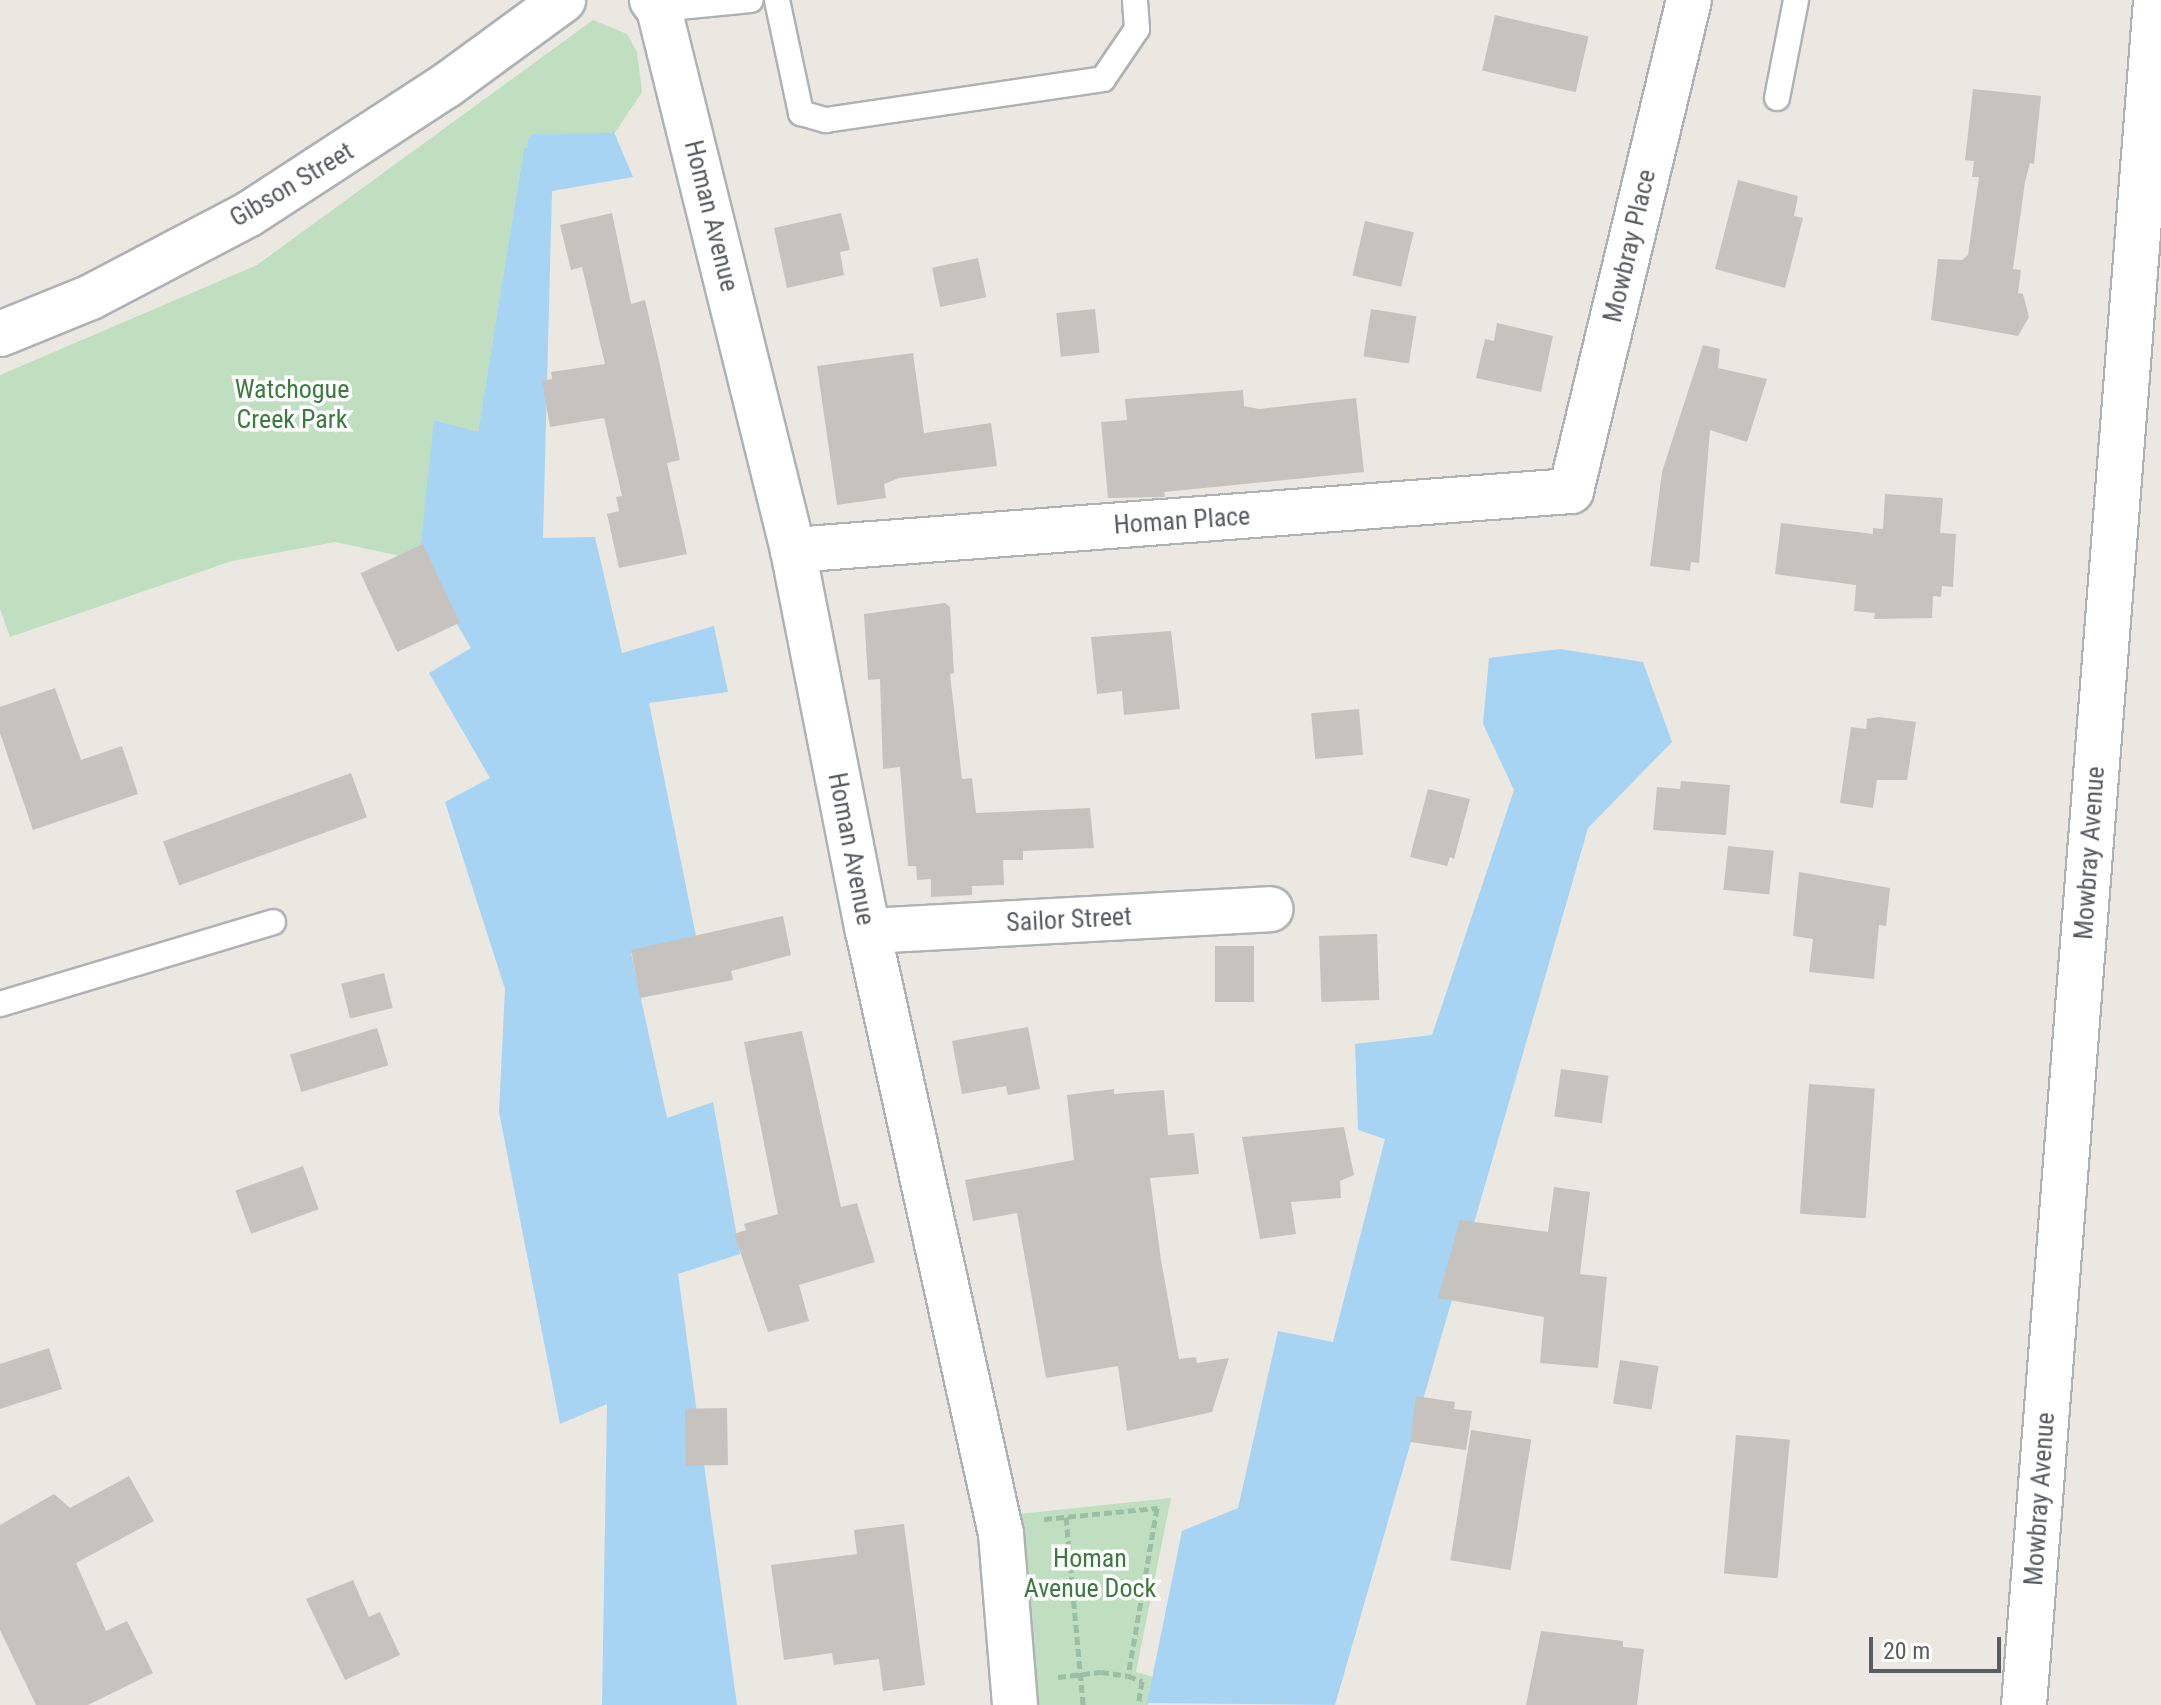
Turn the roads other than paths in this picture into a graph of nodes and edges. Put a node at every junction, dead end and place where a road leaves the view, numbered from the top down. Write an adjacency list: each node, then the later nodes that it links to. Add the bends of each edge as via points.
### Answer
1 (563, 0): 10 (street, Gibson Street, via 447,85 249,214 91,297)
2 (751, 0): 7 (lane)
3 (777, 0): 4 (lane, via 801,113 826,120 1103,79 1137,29)
4 (1135, 0)
5 (1689, 0): 11 (street, Mowbray Place)
6 (1796, 0): 9 (lane)
7 (656, 5): 12 (street, Homan Avenue)
8 (2157, 13): 18 (street, Mowbray Avenue)
9 (1777, 98)
10 (0, 334)
11 (1571, 491): 12 (street, Homan Place)
12 (793, 550): 15 (street, Homan Avenue)
13 (1270, 909): 15 (street, Sailor Street)
14 (273, 922): 16 (lane)
15 (868, 931): 17 (street, Homan Avenue, via 999,1524)
16 (0, 1004)
17 (1014, 1694)
18 (2024, 1705)

